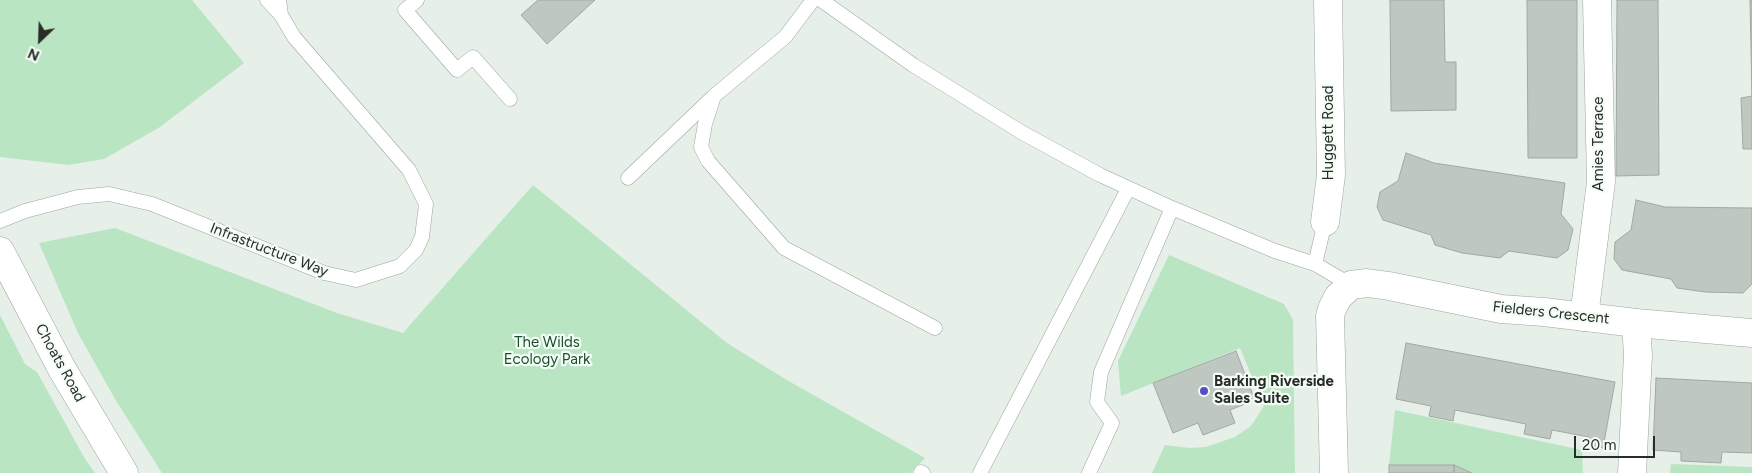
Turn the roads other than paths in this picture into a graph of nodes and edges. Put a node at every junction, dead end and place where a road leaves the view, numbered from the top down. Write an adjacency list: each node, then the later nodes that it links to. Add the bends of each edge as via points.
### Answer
1 (267, 0): 8 (lane)
2 (279, 0): 8 (lane, Infrastructure Way)
3 (417, 0): 10 (lane, via 405,10 457,70 473,57)
4 (813, 0): 9 (lane, via 785,37)
5 (821, 0): 12 (lane, via 914,66 1021,132)
6 (1328, 0): 15 (street, Huggett Road, via 1331,175)
7 (1597, 0): 19 (street, Amies Terrace, via 1601,182)
8 (281, 15): 14 (lane, Infrastructure Way, via 318,67 409,170 426,204 422,237 416,250 400,266 356,280 324,274 152,204 109,194 78,197)
9 (714, 96): 11 (lane); 21 (lane, via 701,147 708,161 784,248)
10 (510, 99)
11 (628, 178)
12 (1128, 189): 13 (lane); 24 (lane)
13 (1172, 208): 17 (lane); 25 (lane, via 1101,372 1097,402 1112,423)
14 (0, 221)
15 (1325, 222): 17 (lane, Huggett Road)
16 (0, 251): 23 (street, Choats Road, via 62,369)
17 (1315, 264): 18 (lane)
18 (1351, 285): 19 (street, Fielders Crescent, via 1389,286 1501,309); 26 (street, via 1338,297 1330,316)
19 (1584, 317): 20 (street, Fielders Crescent)
20 (1636, 323): 22 (street, Fielders Crescent); 27 (street, via 1638,354)
21 (935, 328)
22 (1752, 333)
23 (124, 473)
24 (980, 473)
25 (1089, 473)
26 (1334, 473)
27 (1632, 473)

